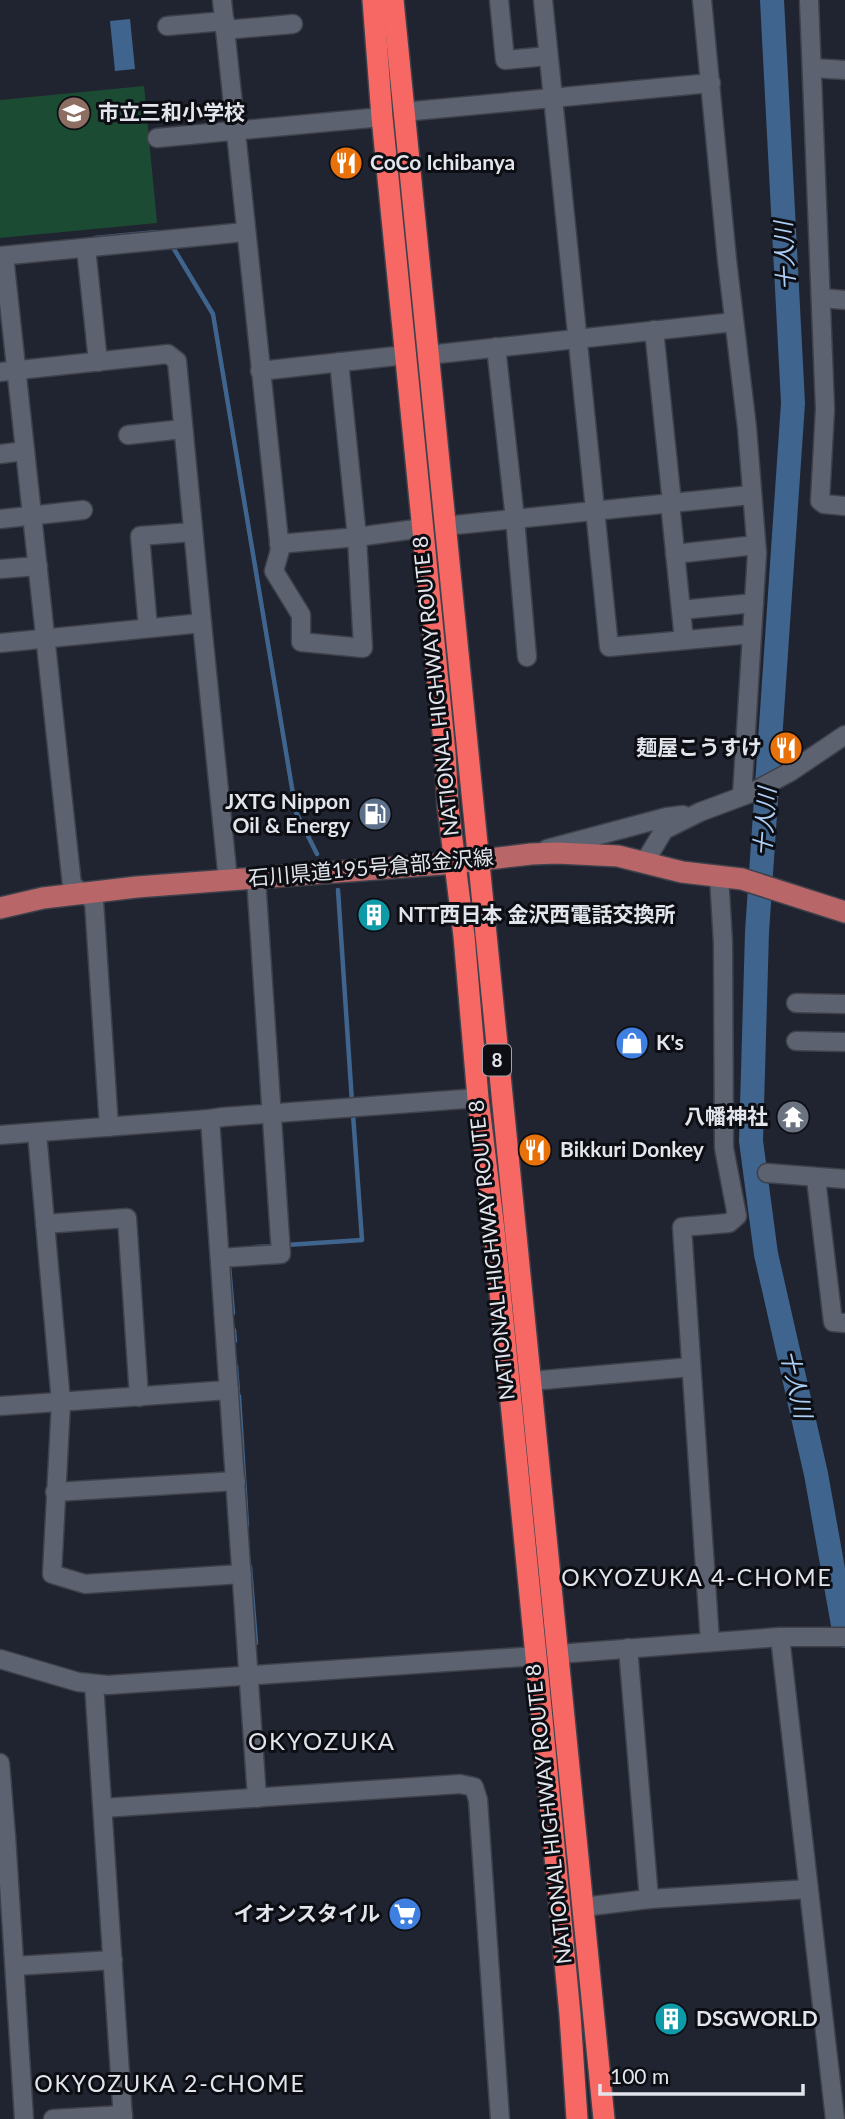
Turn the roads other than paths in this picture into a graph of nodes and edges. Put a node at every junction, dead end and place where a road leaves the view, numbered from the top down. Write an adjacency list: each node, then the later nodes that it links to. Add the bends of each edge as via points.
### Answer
1 (222, 0): 10 (street)
2 (373, 0): 17 (highway, NATIONAL HIGHWAY ROUTE 8 / 8)
3 (393, 0): 16 (highway, NATIONAL HIGHWAY ROUTE 8 / 8)
4 (499, 0): 11 (street, via 505,60)
5 (543, 0): 11 (street)
6 (702, 0): 14 (street)
7 (809, 0): 12 (street)
8 (293, 24): 10 (street)
9 (167, 26): 10 (street)
10 (225, 26): 18 (street)
11 (548, 56): 15 (street)
12 (812, 68): 13 (street); 23 (street)
13 (845, 69)
14 (711, 83): 15 (street); 25 (street)
15 (552, 99): 16 (street); 27 (street)
16 (403, 112): 30 (highway, NATIONAL HIGHWAY ROUTE 8 / 8)
17 (382, 117): 18 (street); 29 (highway, NATIONAL HIGHWAY ROUTE 8 / 8)
18 (236, 131): 19 (street); 20 (street)
19 (157, 138)
20 (245, 232): 21 (street); 34 (street)
21 (86, 248): 22 (street); 31 (street)
22 (2, 256): 33 (street)
23 (822, 298): 24 (street); 41 (street, via 825,409 820,501)
24 (845, 300)
25 (734, 322): 26 (street); 39 (street)
26 (654, 330): 27 (street); 40 (street)
27 (577, 338): 28 (street); 43 (street)
28 (496, 347): 30 (street); 46 (street)
29 (405, 355): 32 (street); 48 (highway, NATIONAL HIGHWAY ROUTE 8 / 8)
30 (428, 355): 47 (highway, NATIONAL HIGHWAY ROUTE 8 / 8)
31 (97, 362): 33 (street); 35 (street, via 168,354 177,361)
32 (340, 362): 34 (street); 50 (street)
33 (8, 371): 37 (street)
34 (260, 371): 51 (street)
35 (183, 429): 36 (street); 49 (street)
36 (128, 435)
37 (24, 451): 38 (street); 44 (street)
38 (0, 454)
39 (751, 495): 40 (street); 52 (street)
40 (671, 503): 43 (street); 53 (street)
41 (845, 506)
42 (83, 510): 44 (street)
43 (596, 511): 46 (street); 62 (street, via 609,647)
44 (32, 516): 45 (street); 54 (street)
45 (0, 519)
46 (515, 519): 47 (street); 64 (street)
47 (445, 526): 69 (highway, NATIONAL HIGHWAY ROUTE 8 / 8)
48 (423, 528): 50 (street); 70 (highway, NATIONAL HIGHWAY ROUTE 8 / 8)
49 (193, 532): 58 (street); 59 (street, via 140,537)
50 (357, 537): 51 (street); 51 (street, via 363,648 301,642 301,615 274,571)
51 (279, 544)
52 (756, 545): 53 (street); 56 (street)
53 (675, 554): 57 (street)
54 (38, 566): 55 (street); 61 (street)
55 (0, 569)
56 (754, 603): 57 (street); 60 (street)
57 (681, 610): 62 (street)
58 (202, 623): 59 (street); 74 (street)
59 (148, 628): 61 (street)
60 (752, 634): 62 (street); 66 (street)
61 (46, 638): 63 (street); 75 (street, via 72,885)
62 (684, 640)
63 (0, 643)
64 (527, 657)
65 (845, 736): 66 (street)
66 (746, 794): 67 (street)
67 (700, 813): 68 (street, via 667,817); 71 (street, via 664,830)
68 (531, 854): 69 (main road, 石川県道195号倉部金沢線); 71 (main road, 石川県道195号倉部金沢線, via 593,854)
69 (478, 861): 70 (main road, 石川県道195号倉部金沢線); 95 (highway, NATIONAL HIGHWAY ROUTE 8 / 8)
70 (456, 863): 73 (main road, 石川県道195号倉部金沢線); 82 (highway, NATIONAL HIGHWAY ROUTE 8 / 8)
71 (644, 863): 72 (main road, 石川県道195号倉部金沢線)
72 (719, 876): 77 (main road, 石川県道195号倉部金沢線); 94 (street, via 724,1148 737,1216 729,1223 682,1227)
73 (256, 878): 74 (main road, 石川県道195号倉部金沢線); 83 (street)
74 (228, 880): 75 (main road, 石川県道195号倉部金沢線)
75 (83, 893): 76 (main road, 石川県道195号倉部金沢線); 85 (street, via 94,901)
76 (0, 908)
77 (845, 912)
78 (796, 1003): 79 (street)
79 (845, 1004)
80 (796, 1041): 81 (street)
81 (845, 1042)
82 (478, 1098): 83 (street); 108 (highway, NATIONAL HIGHWAY ROUTE 8 / 8)
83 (271, 1114): 84 (street); 92 (street, via 281,1254)
84 (209, 1119): 85 (street); 92 (street)
85 (109, 1127): 86 (street)
86 (37, 1133): 87 (street); 91 (street)
87 (0, 1135)
88 (767, 1173): 89 (street)
89 (816, 1178): 90 (street); 93 (street, via 833,1322)
90 (845, 1179)
91 (45, 1224): 97 (street, via 127,1218); 98 (street)
92 (220, 1258): 96 (street)
93 (845, 1323)
94 (691, 1367): 95 (street); 105 (street)
95 (531, 1381): 107 (highway, NATIONAL HIGHWAY ROUTE 8 / 8)
96 (229, 1390): 97 (street); 100 (street)
97 (139, 1396): 98 (street)
98 (61, 1402): 99 (street); 101 (street)
99 (0, 1406)
100 (236, 1481): 101 (street); 102 (street)
101 (55, 1492): 102 (street, via 52,1574 85,1584)
102 (242, 1574): 110 (street)
103 (780, 1637): 104 (street); 105 (street); 116 (street)
104 (845, 1637)
105 (710, 1642): 106 (street)
106 (628, 1648): 107 (street); 117 (street)
107 (558, 1654): 118 (highway, NATIONAL HIGHWAY ROUTE 8 / 8)
108 (536, 1656): 110 (street); 125 (highway, NATIONAL HIGHWAY ROUTE 8 / 8)
109 (0, 1660): 111 (street)
110 (248, 1676): 111 (street); 113 (street)
111 (94, 1685): 114 (street)
112 (0, 1763): 115 (street)
113 (257, 1798): 114 (street); 124 (street, via 460,1784 474,1787)
114 (103, 1808): 119 (street)
115 (3, 1836): 120 (street)
116 (808, 1889): 117 (street); 127 (street)
117 (649, 1899): 118 (street)
118 (583, 1907): 126 (highway, NATIONAL HIGHWAY ROUTE 8 / 8)
119 (113, 1960): 120 (street); 121 (street)
120 (15, 1966): 122 (street)
121 (123, 2117): 123 (street)
122 (24, 2119)
123 (53, 2119)
124 (499, 2119)
125 (577, 2119)
126 (604, 2119)
127 (835, 2119)

